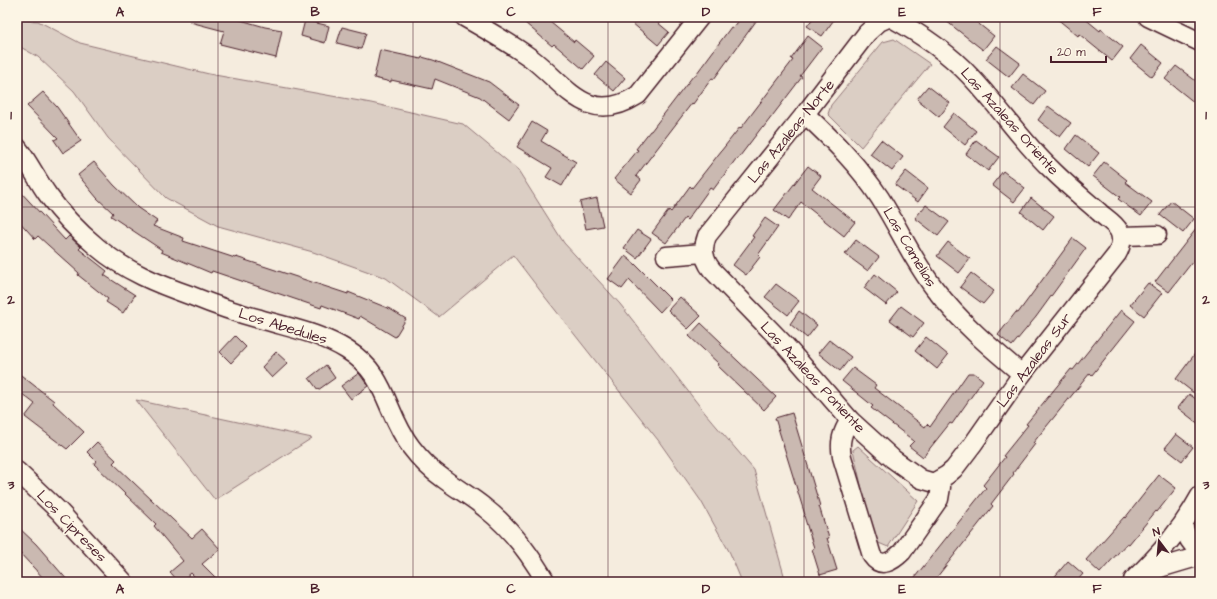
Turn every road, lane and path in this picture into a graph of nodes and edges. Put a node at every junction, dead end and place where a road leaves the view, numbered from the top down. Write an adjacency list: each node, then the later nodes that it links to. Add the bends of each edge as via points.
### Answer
1 (464, 17): 2 (street, via 532,59 577,98 606,107 618,105 638,95)
2 (700, 17)
3 (890, 17): 5 (street, Las Azaleas Norte); 10 (street, Las Azaleas Oriente, via 930,41 957,63 1036,154 1116,226)
4 (1148, 17): 6 (street)
5 (866, 25): 7 (street, Las Azaleas Norte)
6 (1199, 40)
7 (805, 114): 11 (street, Las Azaleas Norte, via 707,236); 13 (street, Las Camelias, via 833,140 866,177 891,215 919,266 953,312)
8 (17, 148): 23 (street, Los Abedules, via 63,214 98,248 119,263 161,285 221,307 315,334 358,357 376,377 402,432 419,457 443,479 502,522 528,553)
9 (1157, 235): 10 (street)
10 (1121, 236): 13 (street, Las Azaleas Sur, via 1117,254)
11 (703, 253): 12 (street); 14 (street, Las Azaleas Poniente, via 712,270 783,343)
12 (666, 256)
13 (1022, 374): 16 (street, Las Azaleas Sur, via 954,469)
14 (850, 420): 16 (street, Las Azaleas Poniente, via 893,459 921,479 931,482); 16 (street, via 842,435 840,448 872,556 879,563 888,563 897,557 936,505 941,493)
15 (17, 471): 22 (street, Los Cipreses, via 60,512)
16 (939, 480)
17 (1200, 496): 18 (street)
18 (1183, 525): 19 (street, via 1191,542); 21 (street)
19 (1200, 552)
20 (1200, 556): 21 (street, via 1163,567)
21 (1132, 581)
22 (124, 582)
23 (546, 582)

